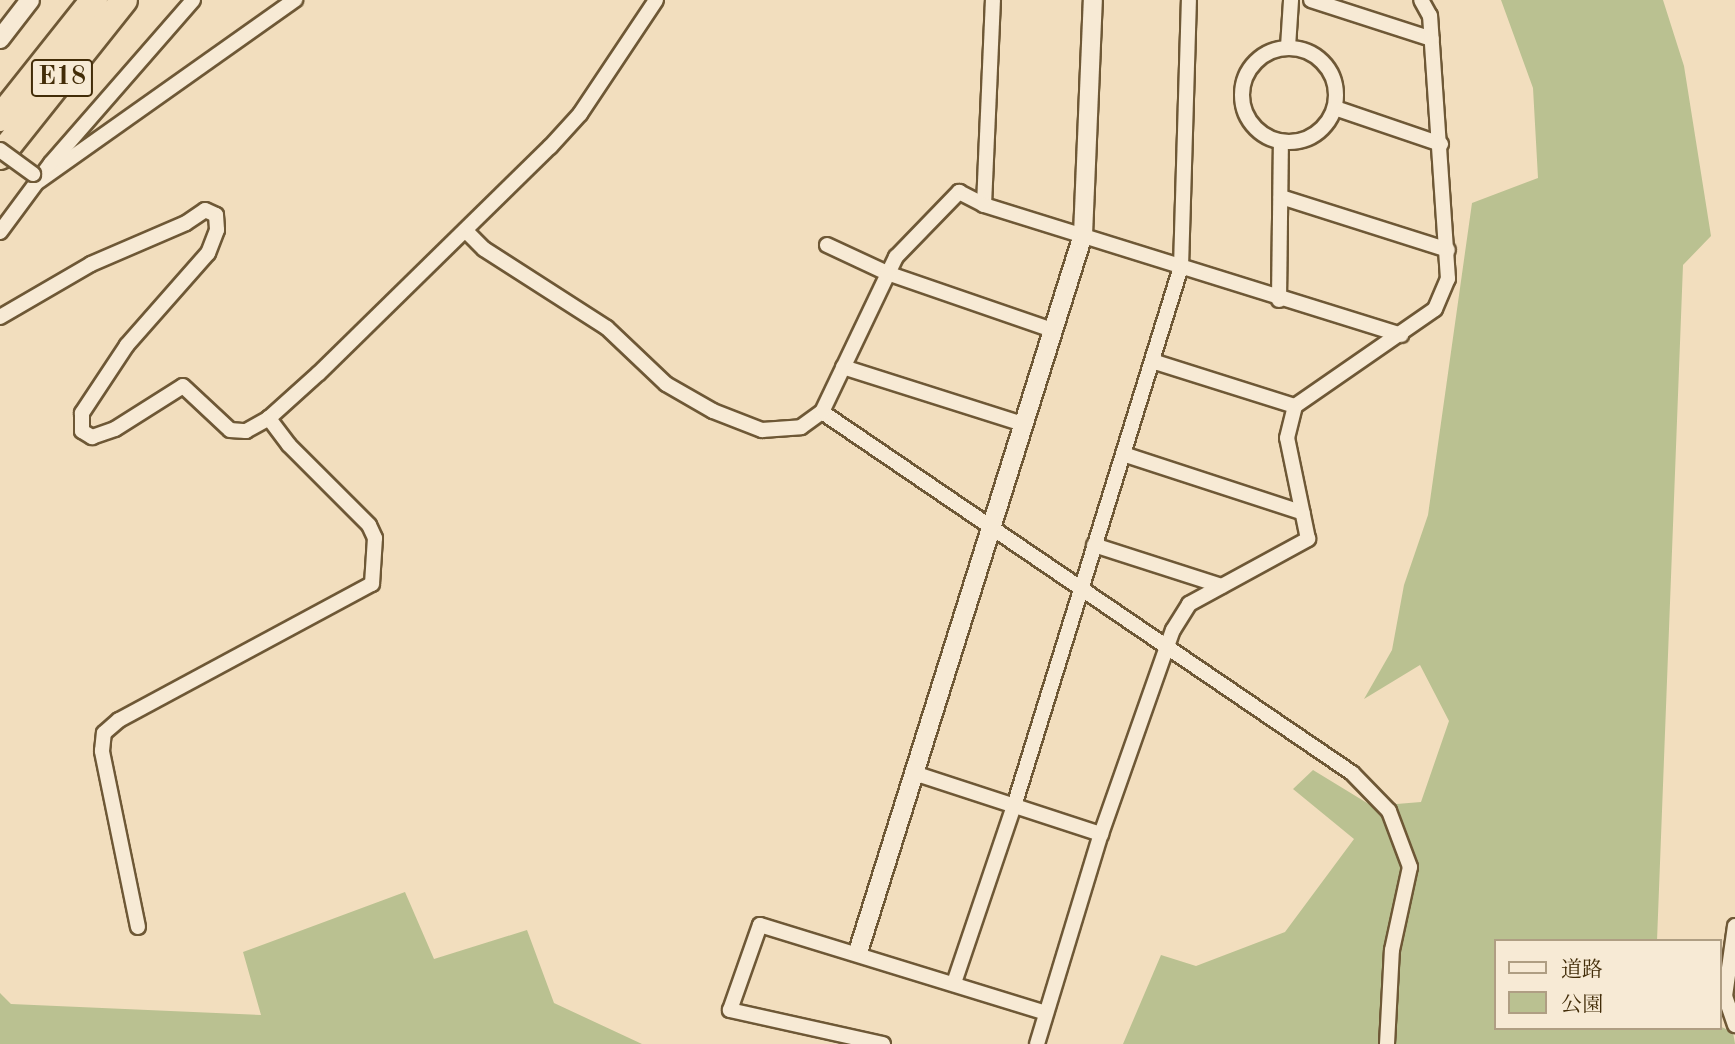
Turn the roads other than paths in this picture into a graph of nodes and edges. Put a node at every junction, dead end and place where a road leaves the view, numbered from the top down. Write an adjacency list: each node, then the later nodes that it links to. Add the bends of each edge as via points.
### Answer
1 (30, 0): 13 (street)
2 (94, 0): 17 (highway, E18)
3 (124, 0): 21 (highway, E18)
4 (193, 0): 22 (street)
5 (295, 0): 22 (street)
6 (656, 0): 25 (street, via 580,114)
7 (993, 0): 24 (street)
8 (1093, 0): 27 (street)
9 (1189, 0): 30 (street)
10 (1291, 0): 15 (street)
11 (1311, 0): 14 (street)
12 (1421, 0): 14 (street, via 1430,16)
13 (0, 39)
14 (1432, 40): 19 (street)
15 (1288, 47): 16 (street, via 1306,51 1330,72 1336,86); 18 (street, via 1258,60 1248,71 1242,90 1252,122)
16 (1335, 108): 18 (street, via 1314,134); 19 (street)
17 (0, 118)
18 (1281, 143): 23 (street)
19 (1441, 144): 29 (street)
20 (0, 150): 22 (street, bridge)
21 (0, 156)
22 (36, 178): 26 (street)
23 (1281, 197): 29 (street); 32 (street)
24 (984, 205): 27 (street); 31 (street, via 960,192 911,237)
25 (467, 231): 39 (street, via 484,248 607,328 666,384 713,411 762,430 800,427); 40 (street)
26 (0, 232)
27 (1083, 235): 30 (street); 34 (street)
28 (827, 246): 31 (street)
29 (1448, 250): 35 (street, via 1448,279 1435,309)
30 (1181, 267): 32 (street); 36 (street)
31 (887, 273): 34 (street); 37 (street)
32 (1279, 300): 35 (street)
33 (0, 317): 40 (street, via 90,264 186,223 205,209 216,215 217,230 208,253 127,345 82,413 82,431 92,437 115,429 183,386 230,430 246,431)
34 (1053, 330): 41 (street)
35 (1401, 335): 38 (street)
36 (1152, 361): 38 (street); 42 (street)
37 (843, 367): 39 (street); 41 (street)
38 (1295, 406): 43 (street, via 1287,438)
39 (822, 412): 44 (street)
40 (269, 418): 53 (street, via 289,445 369,525 375,538 372,583 119,720 104,733 102,751)
41 (1023, 424): 44 (street)
42 (1123, 454): 43 (street); 45 (street)
43 (1303, 513): 46 (street, via 1308,539)
44 (991, 525): 47 (street); 49 (street)
45 (1094, 545): 46 (street); 47 (street)
46 (1222, 586): 48 (street, via 1189,604)
47 (1080, 591): 48 (street); 50 (street)
48 (1168, 647): 51 (street); 60 (street, via 1352,773 1394,817 1409,867 1392,950)
49 (914, 773): 50 (street); 54 (street)
50 (1014, 806): 51 (street); 55 (street)
51 (1101, 834): 56 (street)
52 (1735, 926): 57 (street, via 1726,996)
53 (138, 927)
54 (858, 952): 55 (street); 58 (street, via 760,925 730,1010)
55 (954, 983): 56 (street)
56 (1046, 1013): 59 (street)
57 (1735, 1025)
58 (883, 1044)
59 (1037, 1044)
60 (1387, 1044)

